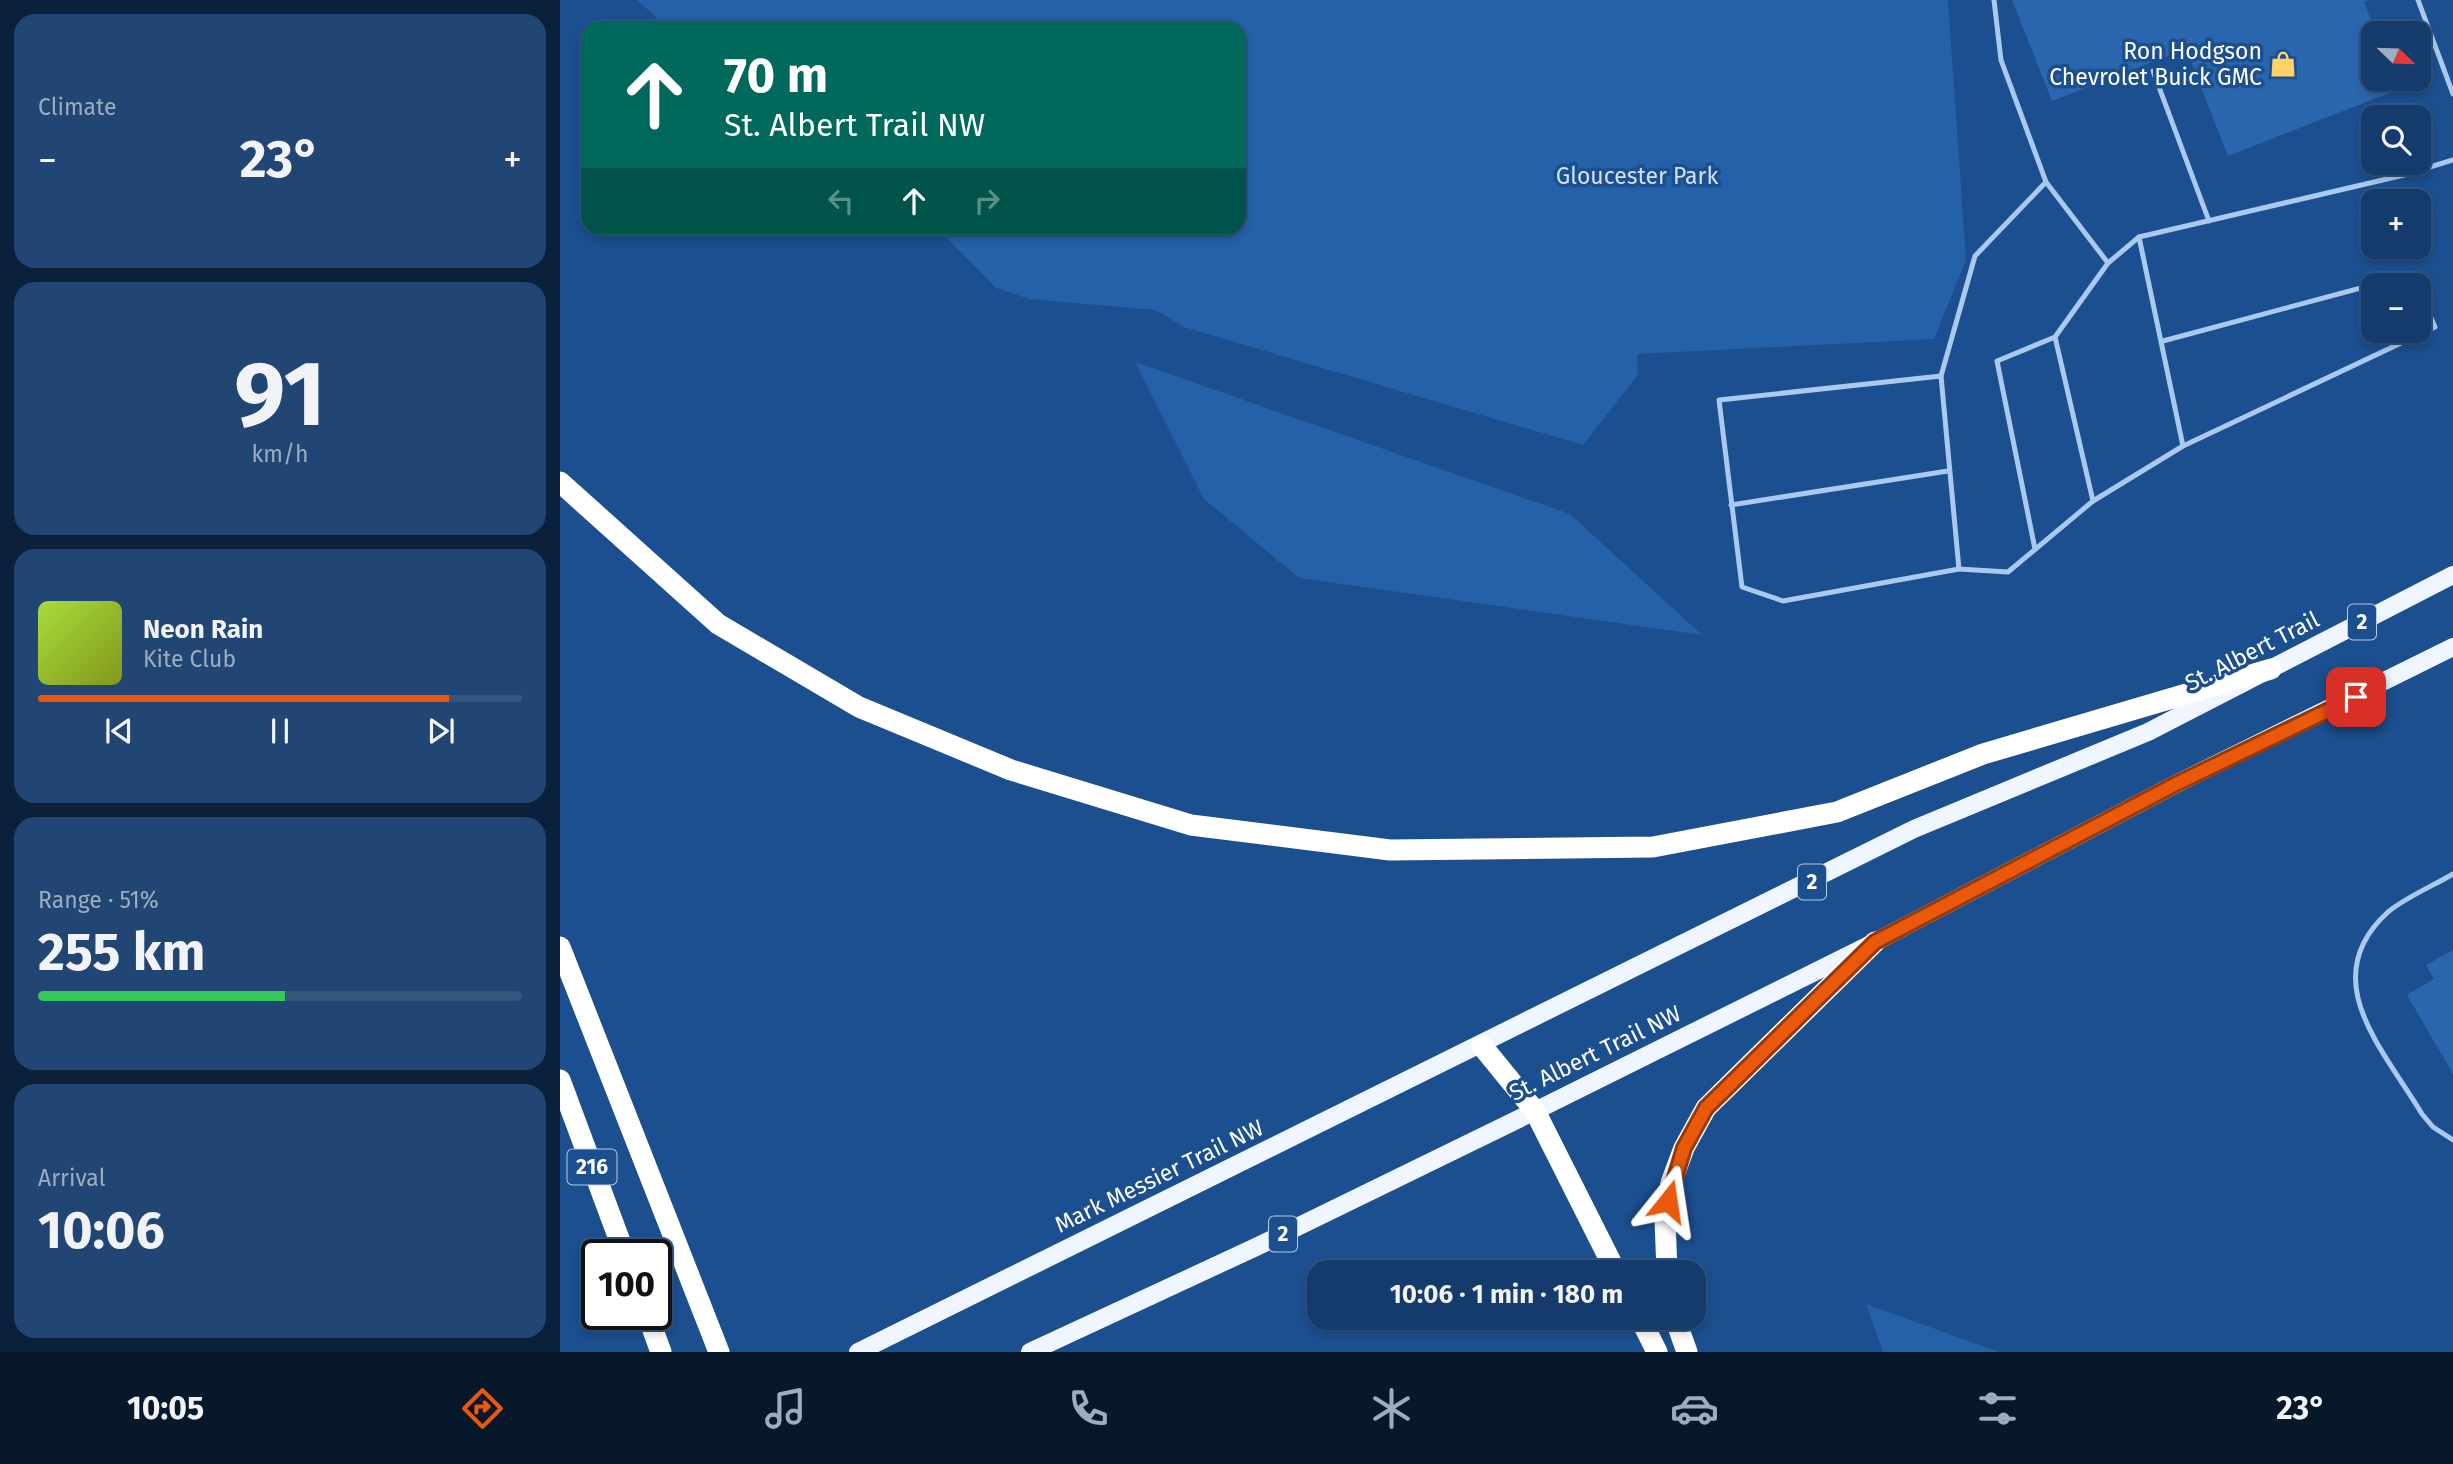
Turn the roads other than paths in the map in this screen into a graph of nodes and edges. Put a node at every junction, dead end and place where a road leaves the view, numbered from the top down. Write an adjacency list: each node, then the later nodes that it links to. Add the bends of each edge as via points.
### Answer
1 (1994, 0): 6 (lane, via 2001,60)
2 (2418, 0): 4 (lane)
3 (2153, 71): 7 (lane)
4 (2453, 94)
5 (2453, 160): 7 (lane)
6 (2046, 182): 9 (lane); 14 (lane, via 1975,256)
7 (2209, 220): 8 (lane)
8 (2139, 237): 9 (lane); 12 (lane)
9 (2108, 263): 11 (lane)
10 (2361, 288): 12 (lane)
11 (2055, 337): 18 (lane); 20 (lane, via 1997,360)
12 (2163, 341): 15 (lane)
13 (2401, 343): 15 (lane)
14 (1941, 376): 16 (lane); 19 (lane, via 1719,400)
15 (2183, 446): 18 (lane)
16 (1948, 471): 19 (lane); 21 (lane)
17 (560, 482): 24 (highway, via 718,624 859,706 1011,770 1191,825 1390,850 1653,847 1837,812 1983,754)
18 (2094, 501): 20 (lane)
19 (1731, 505): 21 (lane, via 1742,587 1783,601)
20 (2035, 549): 21 (lane, via 2008,572)
21 (1959, 569)
22 (2453, 575): 24 (main road, St. Albert Trail / 2)
23 (2453, 647): 26 (main road, St. Albert Trail NW / 2, via 2176,784)
24 (2271, 669): 28 (main road, St. Albert Trail / 2, via 2148,732 1914,829)
25 (2453, 874): 31 (lane, via 2389,911 2359,950 2354,987 2362,1015 2422,1114)
26 (1875, 942): 30 (main road, St. Albert Trail NW / 2); 34 (highway, via 1706,1108 1671,1182 1665,1219)
27 (560, 947): 39 (highway)
28 (1482, 1046): 30 (highway); 40 (main road, Mark Messier Trail NW / 2)
29 (560, 1080): 32 (highway, 216)
30 (1535, 1111): 33 (highway); 41 (main road, St. Albert Trail NW / 2)
31 (2453, 1140)
32 (619, 1239)
33 (1610, 1260)
34 (1667, 1260)
35 (653, 1330): 38 (highway)
36 (1646, 1330): 42 (highway)
37 (1679, 1330): 43 (highway)
38 (661, 1352)
39 (719, 1352)
40 (858, 1352)
41 (1030, 1352)
42 (1657, 1352)
43 (1687, 1352)

